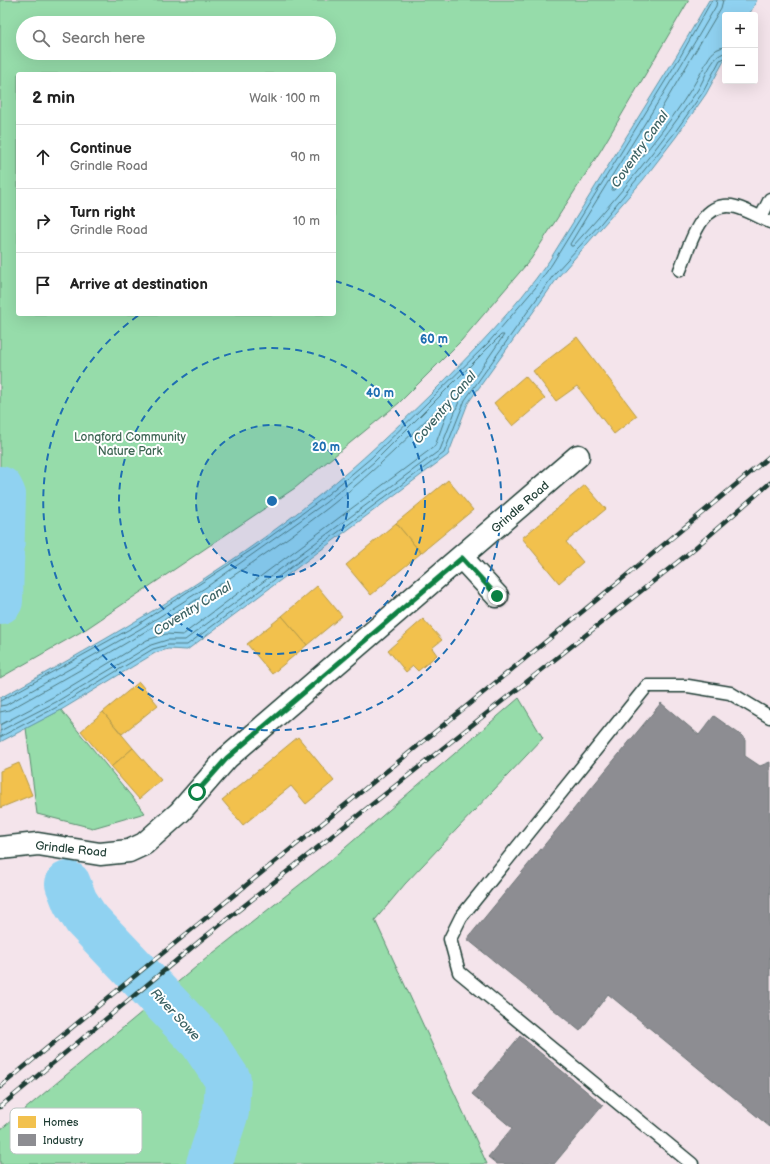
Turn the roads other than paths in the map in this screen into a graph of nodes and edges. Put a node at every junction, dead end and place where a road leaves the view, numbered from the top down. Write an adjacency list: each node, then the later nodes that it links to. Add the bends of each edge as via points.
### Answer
1 (770, 199): 2 (lane)
2 (765, 220): 3 (lane, via 735,207 721,206 707,214 698,226)
3 (680, 270)
4 (578, 456): 5 (street, Grindle Road)
5 (462, 558): 6 (street); 8 (street, Grindle Road, via 227,758 180,812 144,844 129,851 100,854 38,844)
6 (497, 596)
7 (770, 717): 9 (lane, via 730,693 688,686 647,686 461,917 450,939 459,972)
8 (0, 848)
9 (692, 1164)

